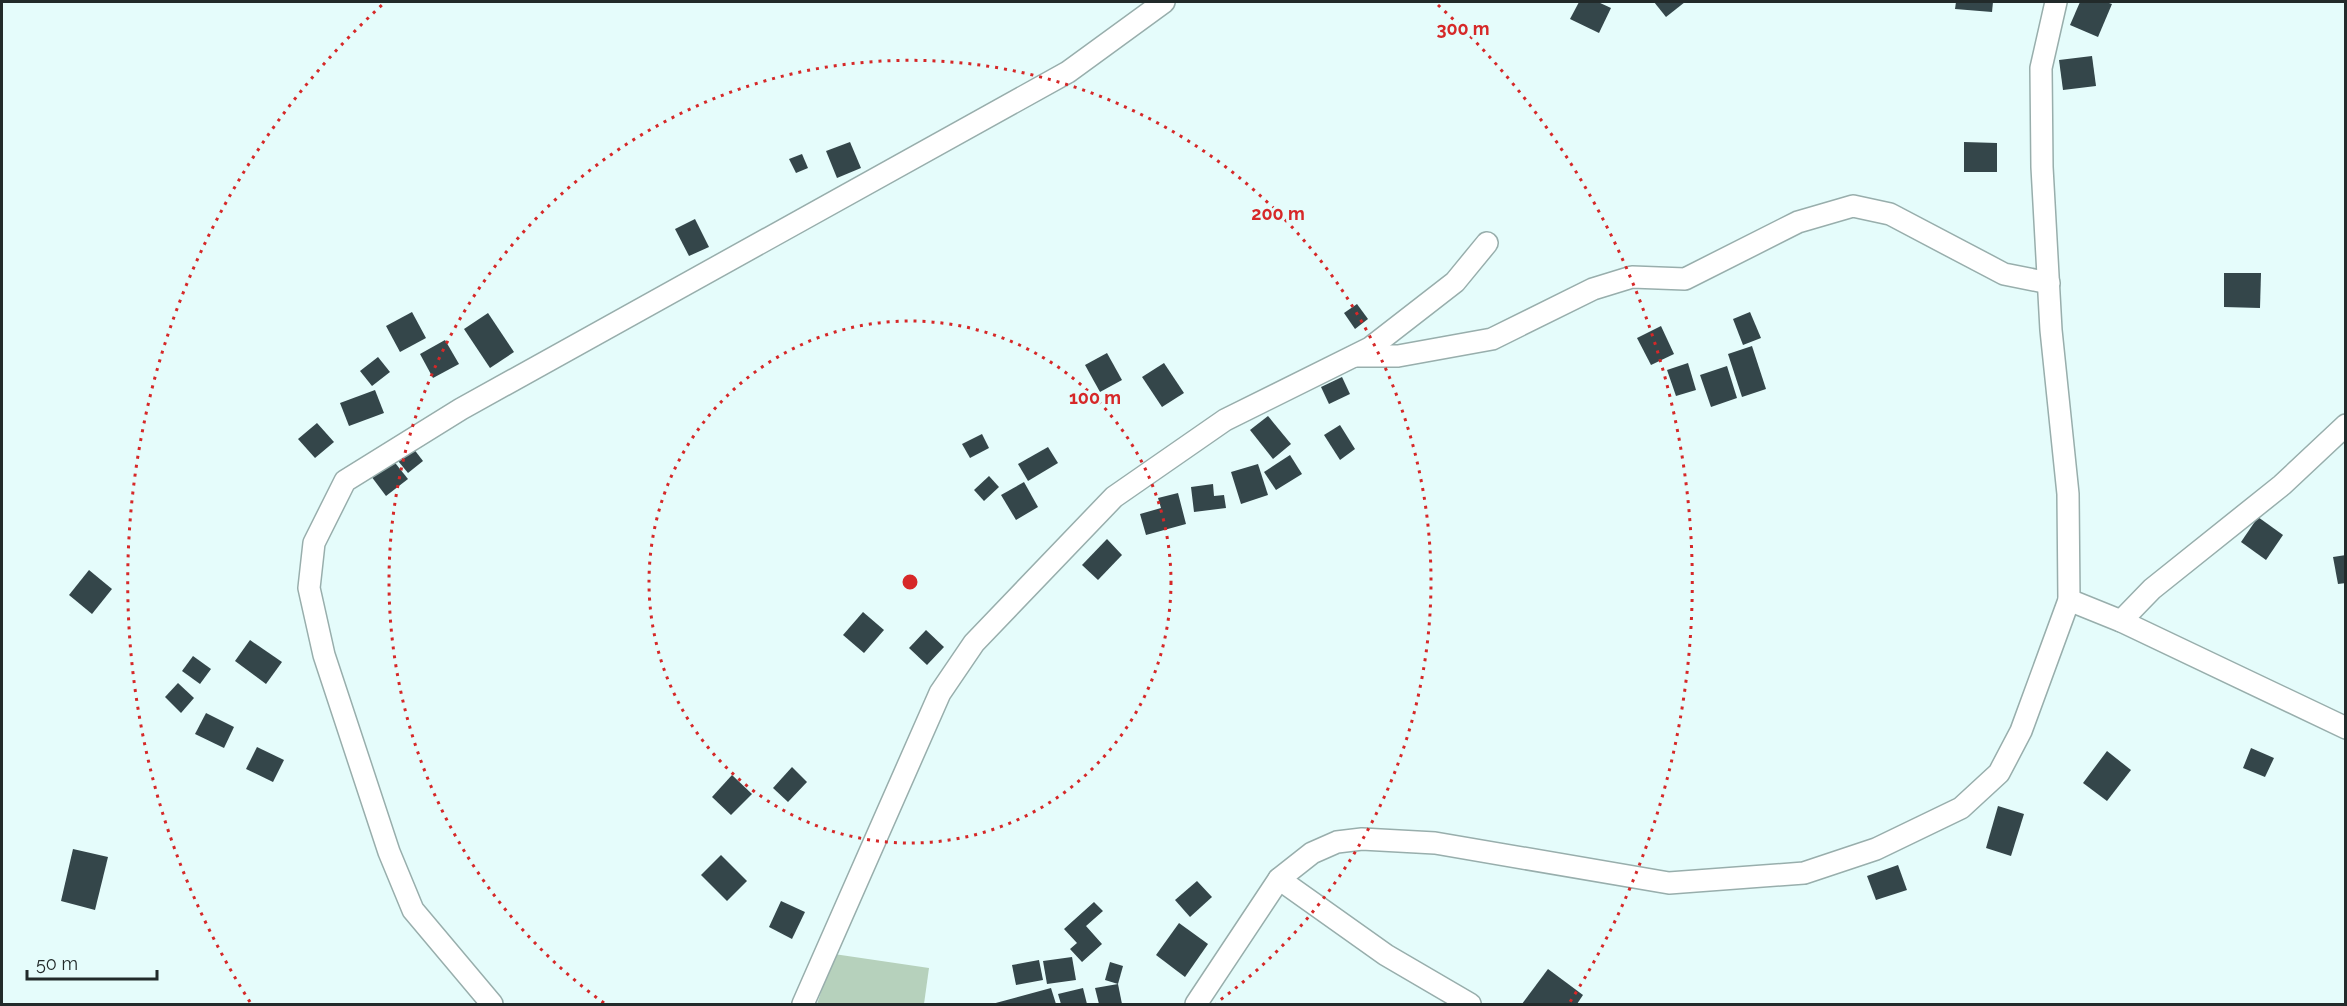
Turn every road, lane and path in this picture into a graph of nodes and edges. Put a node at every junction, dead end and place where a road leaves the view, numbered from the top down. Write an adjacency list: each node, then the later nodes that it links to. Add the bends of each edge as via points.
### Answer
1 (1164, 2): 11 (street, via 1068,72 460,409 345,481 314,543 309,588 324,655 389,852 413,910)
2 (2056, 2): 4 (street, via 2041,68)
3 (1487, 243): 5 (street, via 1455,282 1370,348)
4 (2049, 283): 5 (street, via 2004,274 1890,214 1854,206 1798,222 1685,279 1632,278 1593,289 1492,339 1398,356); 7 (street, via 2068,494)
5 (1353, 356): 12 (street, via 1225,420 1114,497 975,643 939,693)
6 (2346, 425): 8 (street, via 2282,485 2152,589)
7 (2069, 600): 8 (street); 10 (street, via 2021,731 1999,773 1961,808 1876,849 1804,873 1669,883 1435,843 1362,839 1312,853)
8 (2121, 621): 9 (street)
9 (2346, 728)
10 (1279, 879): 13 (street); 14 (street, via 1386,955)
11 (492, 1005)
12 (803, 1005)
13 (1196, 1005)
14 (1470, 1005)

